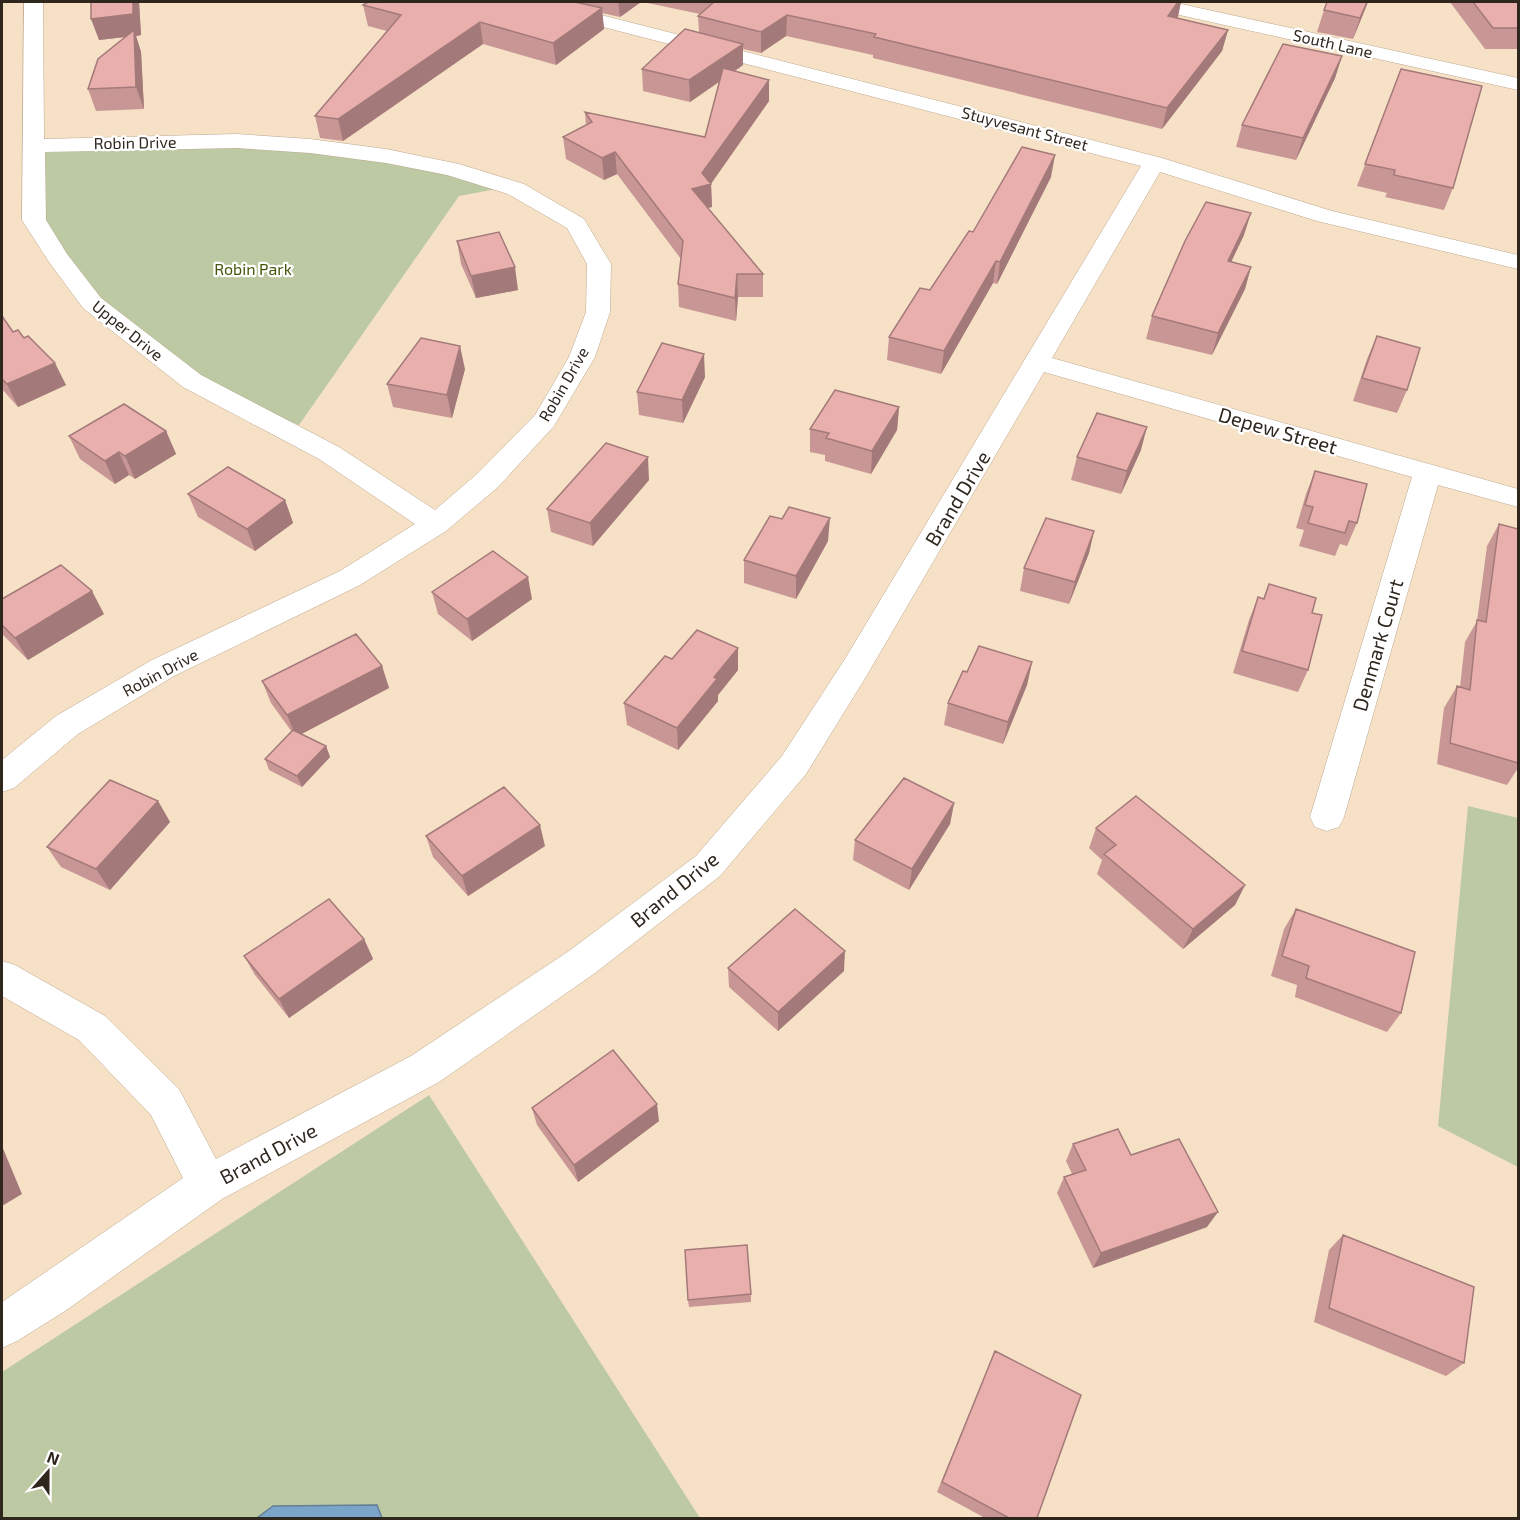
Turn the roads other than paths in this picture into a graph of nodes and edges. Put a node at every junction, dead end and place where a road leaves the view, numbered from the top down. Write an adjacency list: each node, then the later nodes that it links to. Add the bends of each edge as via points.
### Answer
1 (33, 2): 5 (street, Upper Drive)
2 (529, 2): 6 (street, Stuyvesant Street)
3 (1148, 2): 4 (street, South Lane, via 1247,16)
4 (1518, 84)
5 (33, 146): 11 (street, Upper Drive, via 34,220 92,303 192,381 330,453); 11 (street, Robin Drive, via 236,141 386,156 452,169 516,189 576,224 599,264 598,312 582,357 545,420 488,480)
6 (1154, 163): 7 (street, Stuyvesant Street, via 1325,216); 8 (street, Brand Drive)
7 (1518, 262)
8 (1038, 362): 9 (street, Depew Street); 15 (street, Brand Drive, via 794,765 708,866 582,962 425,1069)
9 (1428, 472): 10 (street, Depew Street); 13 (street, Denmark Court)
10 (1518, 498)
11 (436, 524): 12 (street, Robin Drive, via 350,578 153,674 67,724)
12 (2, 779)
13 (1327, 817)
14 (2, 977): 15 (street, via 92,1028 165,1102)
15 (208, 1185): 16 (street, Brand Drive)
16 (2, 1326)

